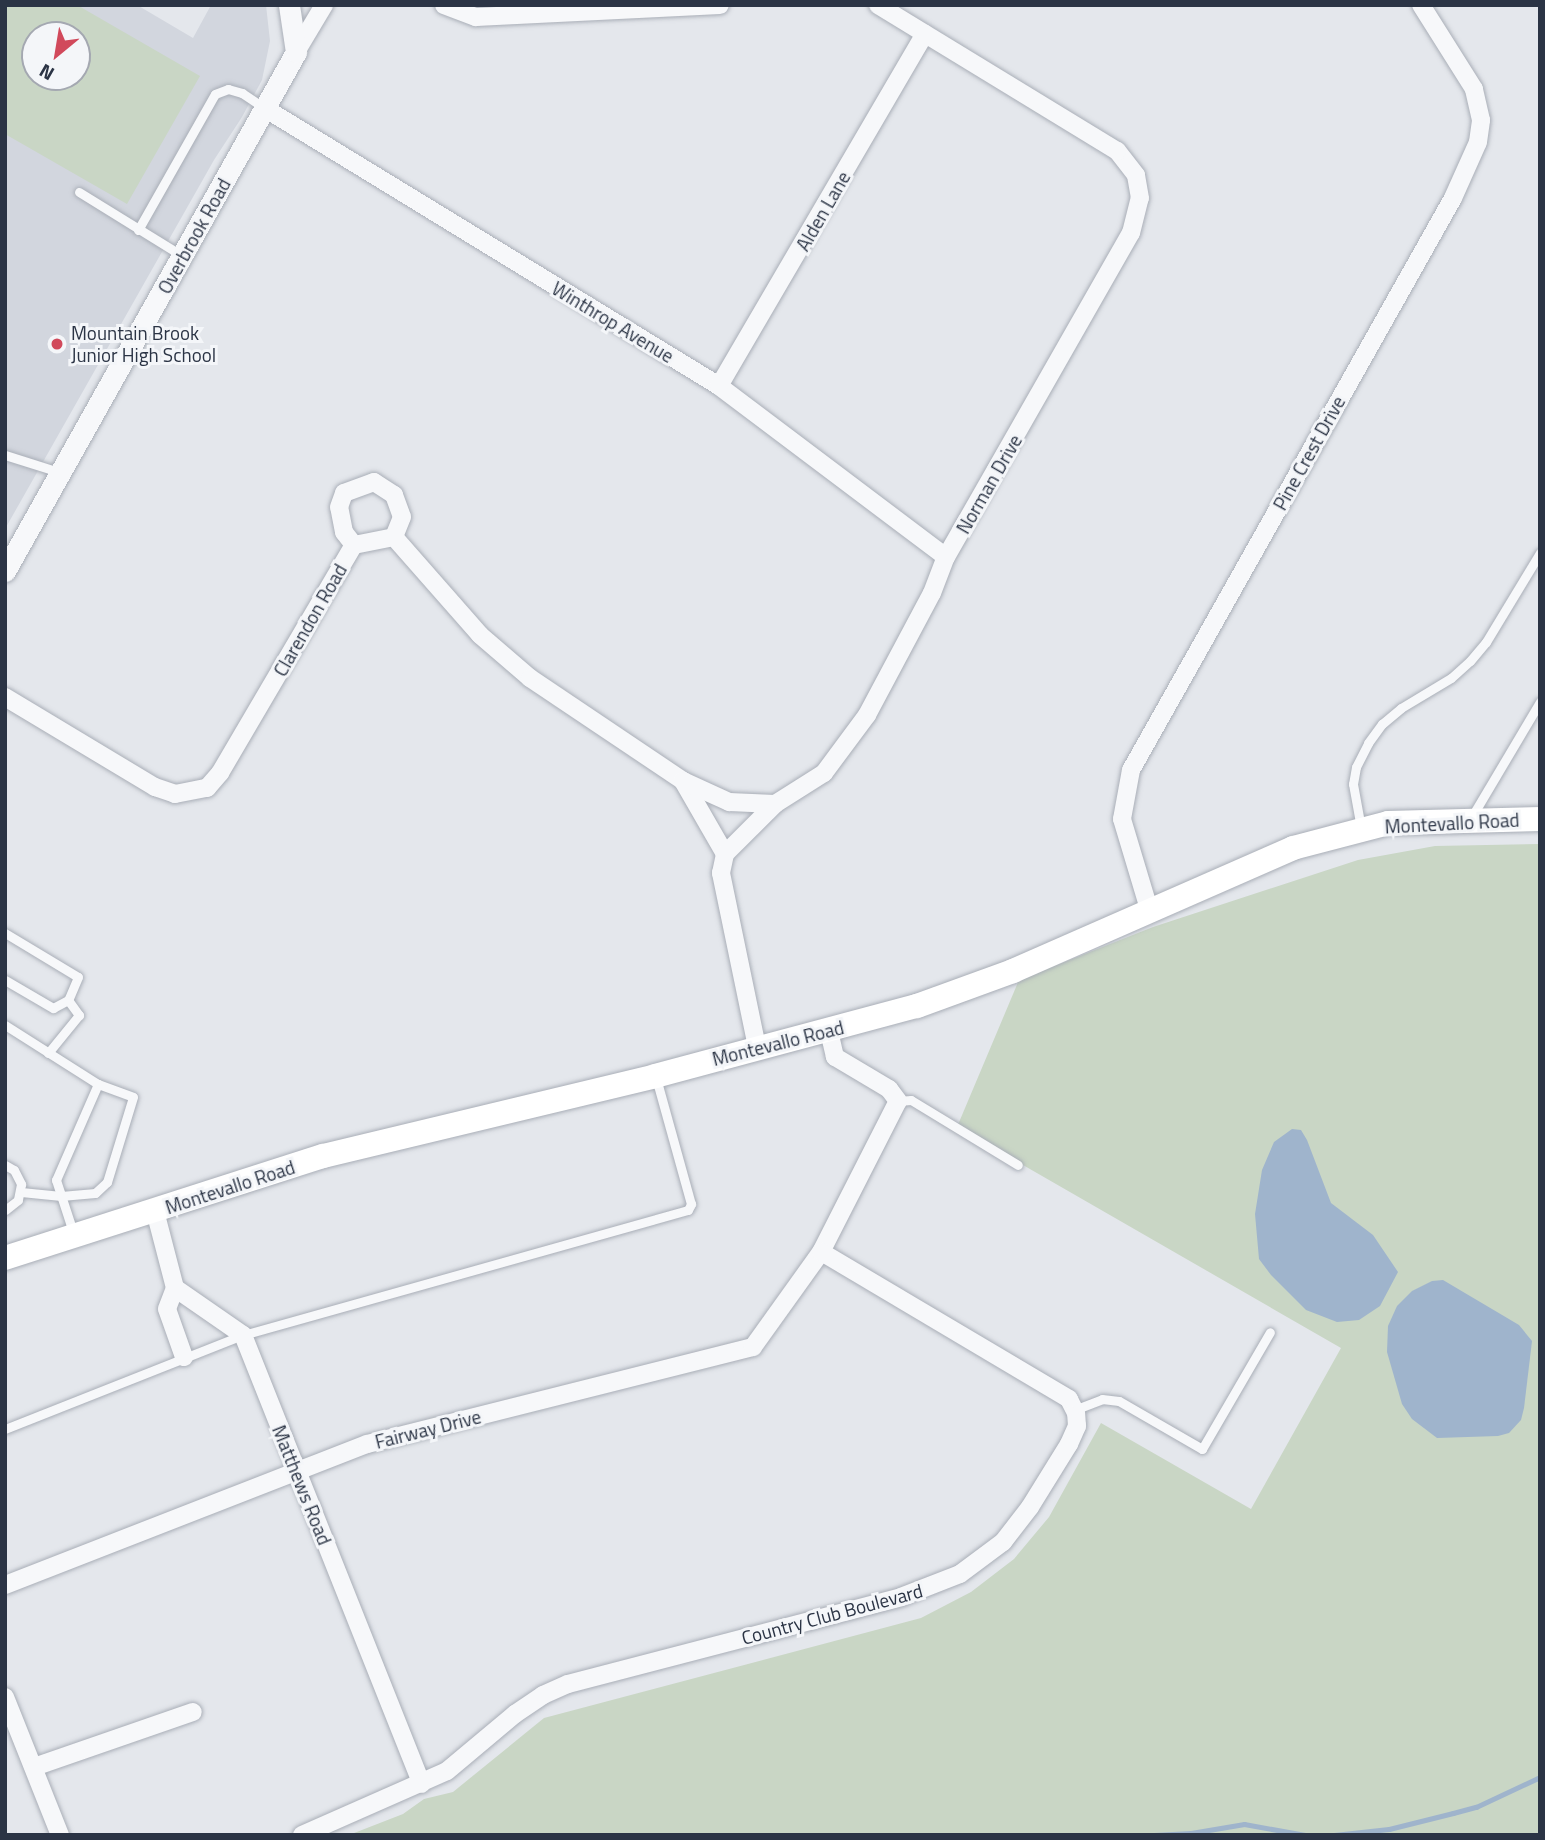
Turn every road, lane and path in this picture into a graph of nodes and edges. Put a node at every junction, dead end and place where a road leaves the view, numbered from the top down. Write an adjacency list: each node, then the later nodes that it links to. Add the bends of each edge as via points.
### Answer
1 (289, 5): 8 (street)
2 (324, 5): 8 (street)
3 (444, 5): 4 (street, via 476,17)
4 (720, 5)
5 (877, 5): 7 (street, Norman Drive)
6 (1421, 5): 29 (street, Pine Crest Drive, via 1474,89 1480,120 1478,142 1453,198 1130,770 1122,819)
7 (925, 34): 13 (street, Alden Lane); 19 (street, Norman Drive, via 1117,151 1136,175 1140,198 1131,233)
8 (296, 51): 9 (street, Overbrook Road)
9 (266, 109): 11 (lane, via 242,93 228,89 215,94); 12 (street, Overbrook Road); 13 (street, Winthrop Avenue)
10 (79, 192): 11 (lane)
11 (138, 230): 12 (lane)
12 (183, 255): 15 (street, Overbrook Road)
13 (719, 386): 19 (street, Winthrop Avenue)
14 (5, 455): 15 (lane)
15 (61, 472): 20 (street, Overbrook Road)
16 (394, 537): 17 (street, Clarendon Road); 17 (street, via 402,517 394,495 374,482 344,492 339,507 344,532); 23 (street, via 480,635 530,678)
17 (354, 545): 21 (street, Clarendon Road, via 207,788 175,794 155,788)
18 (1540, 553): 27 (lane, via 1470,661 1401,708 1368,743 1353,784)
19 (946, 557): 24 (street, Norman Drive, via 932,593 867,715 824,773)
20 (5, 571)
21 (5, 697)
22 (1540, 702): 26 (lane)
23 (682, 781): 24 (street, via 729,802); 28 (street)
24 (775, 804): 28 (street, Norman Drive)
25 (1540, 819): 26 (main road, Montevallo Road)
26 (1470, 820): 27 (main road, Montevallo Road, via 1388,823)
27 (1361, 830): 29 (main road, Montevallo Road, via 1293,848)
28 (724, 854): 35 (street, via 722,873)
29 (1149, 909): 34 (main road, Montevallo Road, via 1013,971)
30 (5, 933): 32 (lane, via 78,977)
31 (5, 980): 32 (lane, via 53,1008)
32 (68, 1000): 36 (lane, via 79,1015)
33 (5, 1025): 36 (lane)
34 (829, 1032): 35 (main road, Montevallo Road); 39 (street, via 835,1057 889,1089)
35 (757, 1047): 37 (main road, Montevallo Road)
36 (48, 1053): 38 (lane)
37 (655, 1076): 45 (main road, Montevallo Road, via 323,1156); 51 (lane, via 691,1205 688,1210)
38 (98, 1084): 43 (lane, via 56,1180); 43 (lane, via 133,1097 107,1182 95,1193)
39 (898, 1101): 41 (lane, via 911,1100); 47 (street)
40 (5, 1165): 42 (lane, via 19,1177)
41 (1018, 1165)
42 (21, 1192): 43 (lane); 44 (lane)
43 (61, 1196): 46 (lane)
44 (5, 1210)
45 (155, 1211): 46 (main road, Montevallo Road); 49 (street)
46 (74, 1236): 48 (main road, Montevallo Road)
47 (821, 1252): 53 (street, via 1061,1392); 55 (street, Fairway Drive, via 754,1347 367,1444)
48 (5, 1258)
49 (175, 1288): 51 (street); 52 (street, via 167,1308)
50 (1270, 1332): 53 (lane, via 1202,1449 1119,1401 1102,1399)
51 (243, 1335): 52 (lane); 55 (street, Matthews Road)
52 (184, 1357): 54 (lane)
53 (1074, 1410): 60 (street, Country Club Boulevard, via 1077,1426 1030,1507 1003,1542 960,1574 901,1597 568,1684 534,1701 447,1771)
54 (5, 1429)
55 (297, 1473): 56 (street, Fairway Drive); 60 (street, Matthews Road)
56 (5, 1585)
57 (5, 1697): 59 (street)
58 (193, 1712): 59 (street)
59 (34, 1766): 61 (street)
60 (422, 1784): 62 (street, Country Club Boulevard)
61 (60, 1835)
62 (302, 1835)

